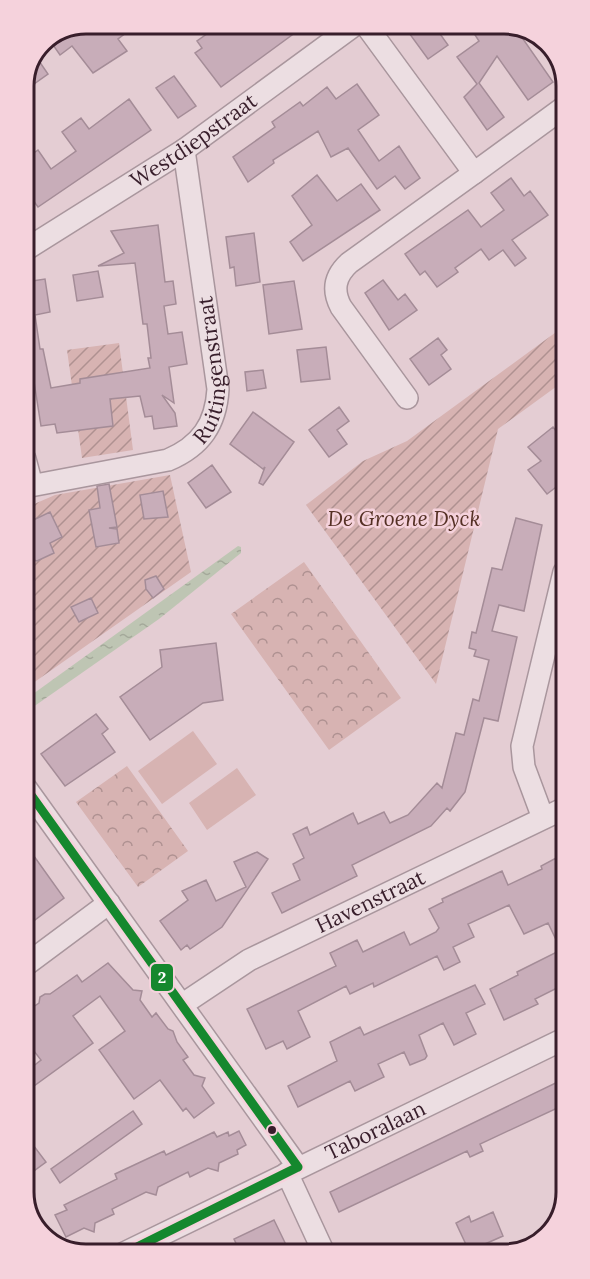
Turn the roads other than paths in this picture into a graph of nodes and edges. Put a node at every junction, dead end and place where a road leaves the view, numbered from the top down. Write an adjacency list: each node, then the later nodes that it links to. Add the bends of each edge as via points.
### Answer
1 (341, 35): 4 (street, Westdiepstraat)
2 (372, 35): 5 (street)
3 (556, 113): 5 (street)
4 (184, 150): 6 (street, Westdiepstraat); 8 (street, Ruitingenstraat, via 218,388 211,425 201,439 168,460)
5 (474, 173): 7 (street, via 349,263 337,279 336,298 341,307)
6 (35, 244)
7 (407, 398)
8 (35, 485)
9 (556, 605): 12 (street, via 522,746 524,767)
10 (34, 800): 13 (street)
11 (556, 812): 12 (street, Havenstraat)
12 (543, 818): 15 (street, Havenstraat, via 249,960)
13 (109, 903): 14 (street); 15 (street)
14 (34, 959)
15 (183, 1004): 17 (street)
16 (556, 1043): 17 (street, Taboralaan)
17 (293, 1170): 18 (street, Taboralaan); 19 (street)
18 (142, 1244)
19 (321, 1244)

